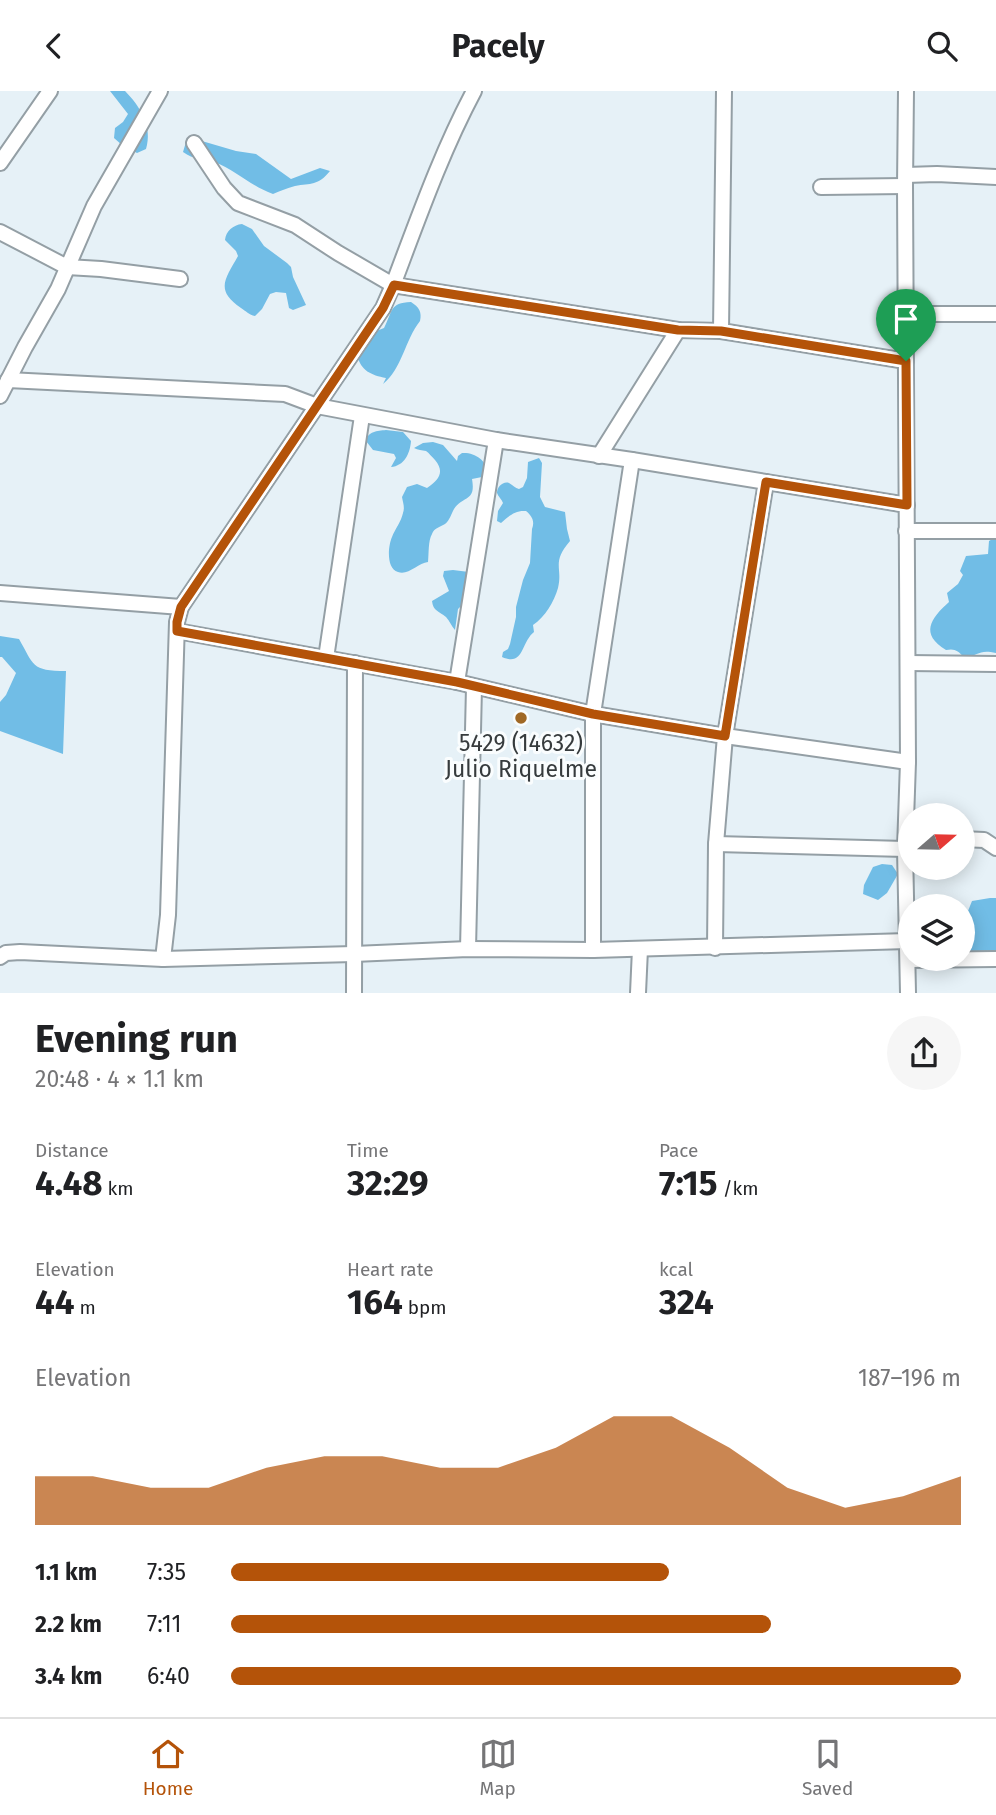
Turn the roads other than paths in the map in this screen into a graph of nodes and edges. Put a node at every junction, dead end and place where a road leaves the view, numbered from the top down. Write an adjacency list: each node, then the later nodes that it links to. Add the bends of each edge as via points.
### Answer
1 (50, 91): 7 (street)
2 (160, 91): 12 (street, via 94,206)
3 (474, 91): 14 (street, via 438,168)
4 (724, 91): 18 (street)
5 (906, 91): 9 (street)
6 (194, 143): 14 (street, via 238,203 295,225)
7 (0, 163)
8 (996, 177): 9 (street, via 937,174)
9 (905, 181): 10 (street); 15 (street)
10 (821, 187)
11 (0, 232): 12 (street)
12 (67, 267): 13 (street); 20 (street)
13 (180, 279)
14 (394, 285): 17 (street); 22 (street)
15 (906, 313): 16 (street); 19 (street)
16 (996, 314)
17 (678, 330): 18 (street); 25 (street)
18 (721, 331): 19 (street)
19 (906, 361): 28 (street)
20 (8, 380): 21 (street); 22 (street, via 285,394)
21 (0, 396)
22 (317, 406): 23 (street); 32 (street)
23 (362, 416): 24 (street); 34 (street)
24 (496, 440): 25 (street); 38 (street)
25 (599, 456): 26 (street)
26 (632, 460): 27 (street); 40 (street)
27 (766, 482): 28 (street); 41 (street)
28 (907, 505): 29 (street)
29 (906, 531): 30 (street); 36 (street)
30 (996, 531)
31 (0, 593): 32 (street)
32 (181, 607): 33 (street)
33 (177, 631): 34 (street); 55 (street)
34 (326, 657): 35 (street)
35 (355, 663): 38 (street); 53 (street)
36 (908, 663): 37 (street); 42 (street)
37 (996, 664)
38 (457, 682): 39 (street)
39 (474, 687): 40 (street); 50 (street)
40 (593, 714): 41 (street); 52 (street)
41 (725, 736): 42 (street); 45 (street)
42 (908, 762): 43 (street)
43 (908, 803)
44 (975, 840): 47 (street)
45 (716, 844): 46 (street); 49 (street)
46 (898, 845)
47 (996, 848)
48 (898, 941): 49 (street)
49 (715, 948): 51 (street)
50 (468, 949): 52 (street); 53 (street)
51 (640, 949): 52 (street); 60 (street)
52 (593, 950)
53 (354, 954): 55 (street); 59 (street)
54 (0, 957): 55 (street, via 20,952)
55 (163, 959)
56 (975, 959): 57 (street)
57 (996, 959)
58 (908, 971): 61 (street)
59 (354, 992)
60 (638, 992)
61 (908, 992)

